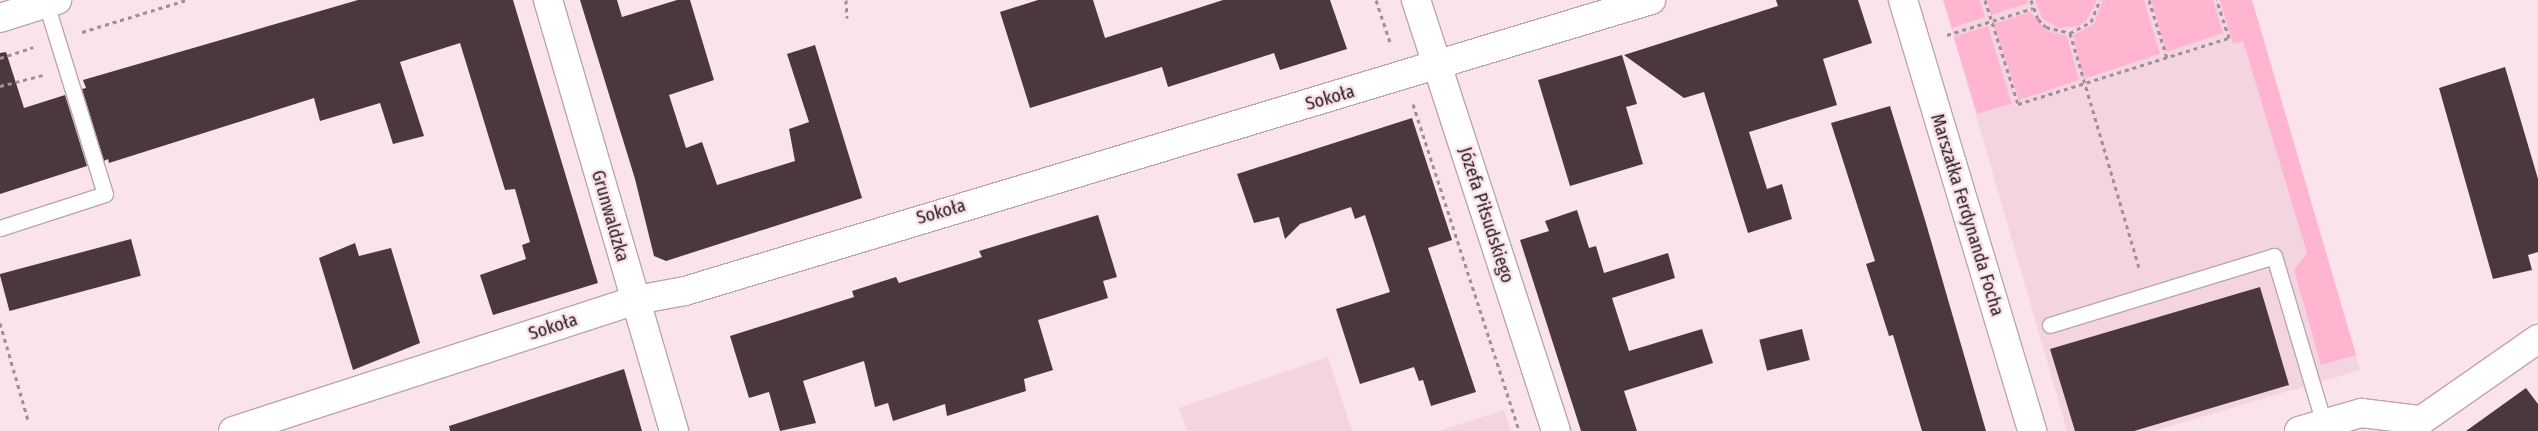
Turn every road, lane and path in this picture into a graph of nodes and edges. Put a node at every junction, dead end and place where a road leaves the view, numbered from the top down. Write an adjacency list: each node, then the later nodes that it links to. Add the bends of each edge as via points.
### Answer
1 (186, 0): 21 (path)
2 (548, 0): 31 (street, Grunwaldzka)
3 (846, 0): 16 (path)
4 (1376, 0): 18 (path)
5 (1416, 0): 24 (street, Józefa Piłsudskiego)
6 (1651, 0): 24 (street, Sokoła)
7 (1902, 0): 42 (street, Marszałka Ferdynanda Focha)
8 (1984, 0): 17 (path)
9 (2032, 0): 14 (path)
10 (2100, 0): 19 (path, via 2091,22)
11 (2149, 0): 23 (path)
12 (2218, 0): 23 (path, via 2229,38)
13 (52, 2): 15 (street); 21 (lane)
14 (2032, 8): 17 (path); 19 (path, via 2046,27)
15 (0, 18)
16 (847, 18)
17 (1991, 21): 20 (path); 26 (path, via 2018,104)
18 (1384, 24)
19 (2070, 33): 26 (path)
20 (1943, 36)
21 (59, 39): 22 (path); 25 (lane)
22 (0, 58)
23 (2167, 58): 26 (path)
24 (1438, 66): 31 (street, Sokoła, via 685,291); 41 (street, Józefa Piłsudskiego)
25 (67, 68): 27 (path); 29 (lane, via 105,194)
26 (2083, 84): 30 (path)
27 (0, 86)
28 (1414, 107): 40 (path)
29 (0, 228)
30 (2147, 295): 33 (lane); 37 (lane, via 2274,256)
31 (636, 300): 38 (street, Sokoła); 39 (street, Grunwaldzka)
32 (0, 323): 35 (path)
33 (2050, 325)
34 (2538, 339): 36 (street)
35 (28, 420)
36 (2413, 426): 37 (street, via 2361,413)
37 (2312, 427)
38 (233, 431)
39 (674, 431)
40 (1519, 431)
41 (1556, 431)
42 (2032, 431)

